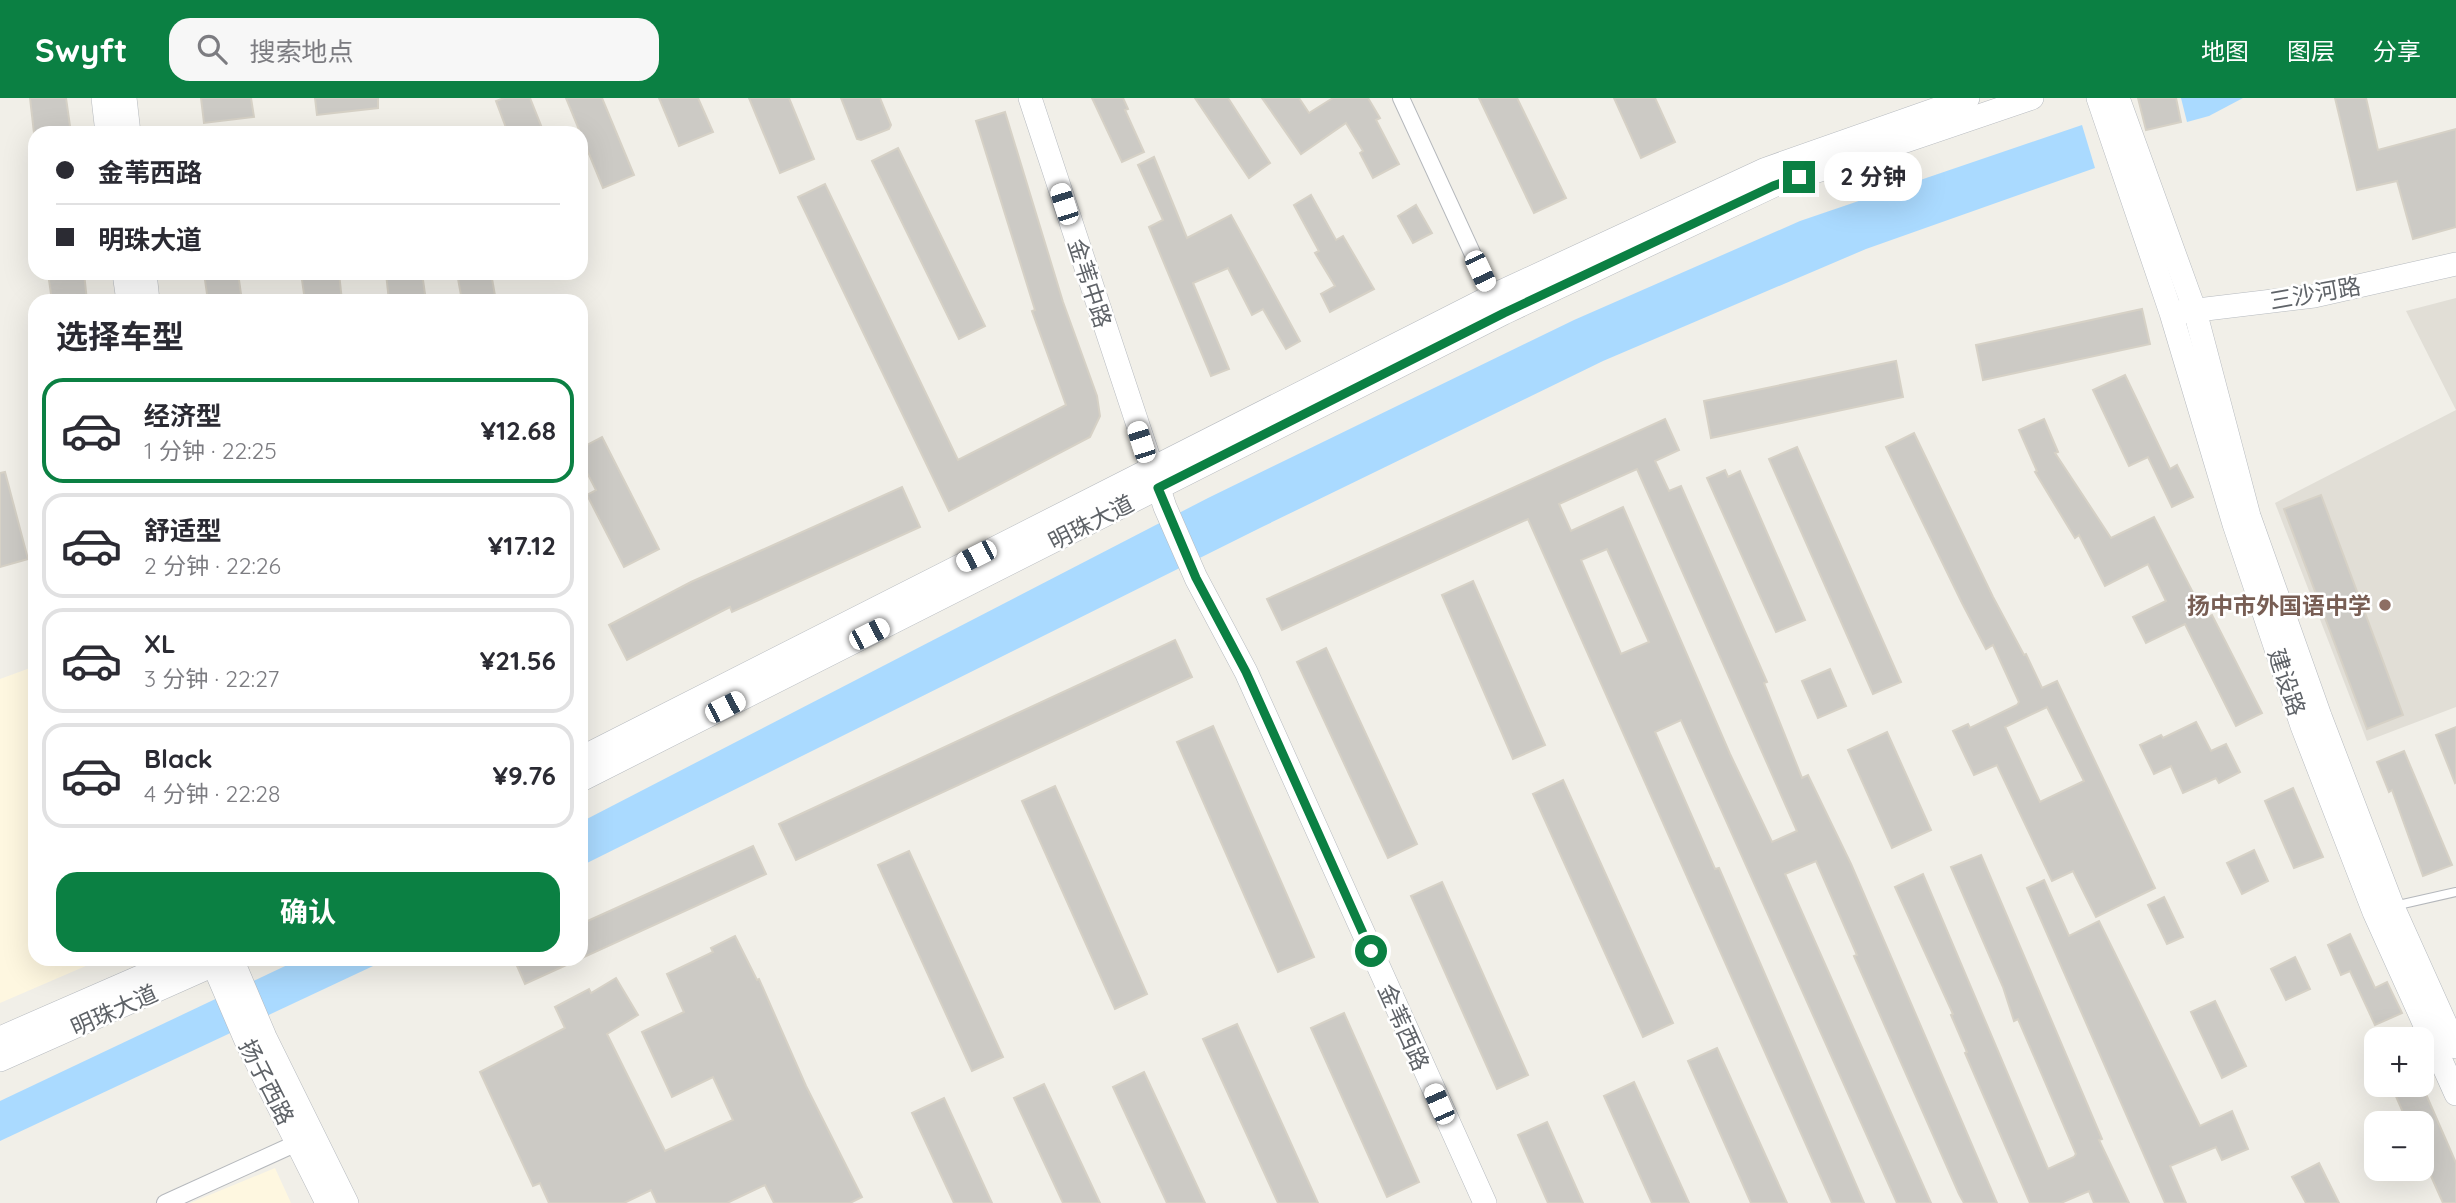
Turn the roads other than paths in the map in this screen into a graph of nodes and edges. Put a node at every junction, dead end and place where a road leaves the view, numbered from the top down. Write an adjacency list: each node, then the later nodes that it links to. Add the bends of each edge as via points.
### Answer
1 (103, 98): 9 (main road)
2 (125, 98): 10 (main road)
3 (1030, 98): 15 (main road, 金苇中路)
4 (1401, 98): 12 (street)
5 (1968, 98): 12 (main road, 明珠大道, via 1766,169)
6 (2032, 98): 15 (main road, 明珠大道, via 1773,186 1504,313)
7 (2098, 98): 14 (main road, 建设路)
8 (2118, 98): 13 (main road, 建设路)
9 (106, 126)
10 (128, 126)
11 (2456, 264): 13 (main road, 三沙河路, via 2314,296)
12 (1492, 296): 15 (main road, 明珠大道)
13 (2195, 311): 14 (main road, 三沙河路); 19 (main road, 建设路, via 2249,516)
14 (2171, 313): 19 (main road, 建设路, via 2293,701)
15 (1157, 488): 16 (main road, 明珠大道); 17 (main road, 明珠大道); 31 (main road, 金苇西路, via 1196,578 1246,672)
16 (588, 755)
17 (588, 776)
18 (2456, 892): 19 (lane)
19 (2383, 909): 24 (main road, 建设路); 26 (main road, 建设路)
20 (165, 966): 22 (main road, 明珠大道)
21 (224, 968): 23 (main road, 扬子西路); 25 (main road, 明珠大道)
22 (0, 1038)
23 (256, 1040): 27 (main road, 扬子西路); 30 (main road, 扬子西路)
24 (2456, 1047)
25 (0, 1060)
26 (2456, 1094)
27 (297, 1143): 28 (street); 29 (main road, 扬子西路)
28 (164, 1203)
29 (327, 1203)
30 (347, 1203)
31 (1485, 1203)

